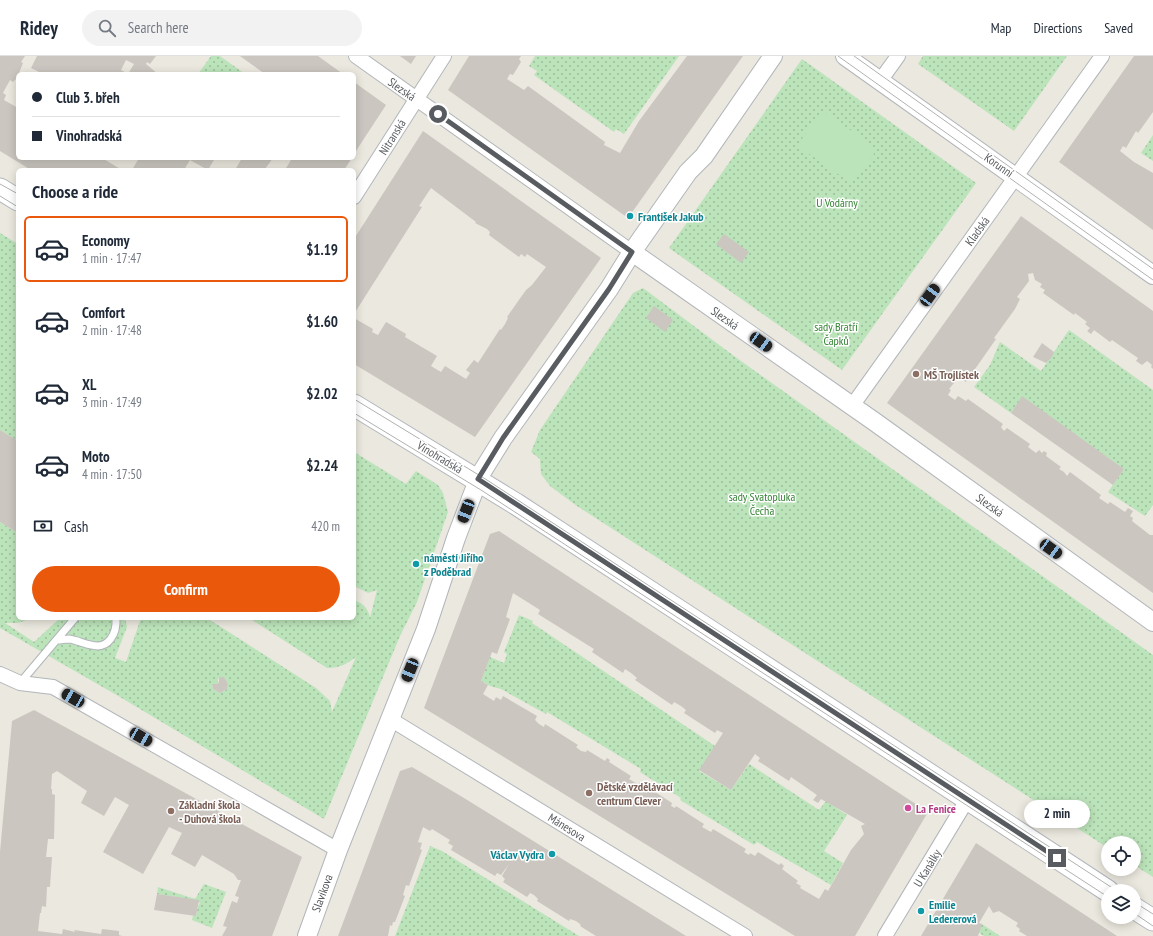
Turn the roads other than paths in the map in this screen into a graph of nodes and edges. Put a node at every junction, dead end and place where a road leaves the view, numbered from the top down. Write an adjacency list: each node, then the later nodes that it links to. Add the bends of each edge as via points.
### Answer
1 (356, 56): 8 (street, Slezská)
2 (444, 56): 8 (street, Nitranská)
3 (773, 56): 13 (street, via 704,156 688,172)
4 (845, 56): 7 (street, Korunní)
5 (898, 56): 7 (street)
6 (1102, 56): 9 (street, Kladská)
7 (880, 81): 9 (street, Korunní)
8 (416, 99): 11 (street, Nitranská); 13 (street, Slezská)
9 (1015, 177): 14 (street, Korunní); 16 (street, Kladská)
10 (0, 189): 12 (main road)
11 (356, 194)
12 (16, 199)
13 (632, 252): 16 (street, Slezská); 17 (street, via 609,289 503,438)
14 (1153, 275)
15 (356, 406): 17 (main road, Vinohradská)
16 (852, 406): 20 (street, Slezská)
17 (478, 479): 24 (street, via 426,630); 25 (main road, Vinohradská)
18 (73, 620): 21 (lane)
19 (116, 620): 21 (lane, via 113,638 104,644 93,646 68,639)
20 (1153, 622)
21 (57, 640): 23 (lane)
22 (0, 674): 23 (street)
23 (20, 683): 26 (street, via 53,686)
24 (390, 719): 26 (street); 31 (street, Mánesova)
25 (968, 800): 27 (main road, Vinohradská); 32 (street, U Kanálky)
26 (338, 850): 30 (street, Slavíkova)
27 (1101, 886)
28 (1141, 912): 29 (main road)
29 (1153, 920)
30 (306, 936)
31 (745, 936)
32 (885, 936)

